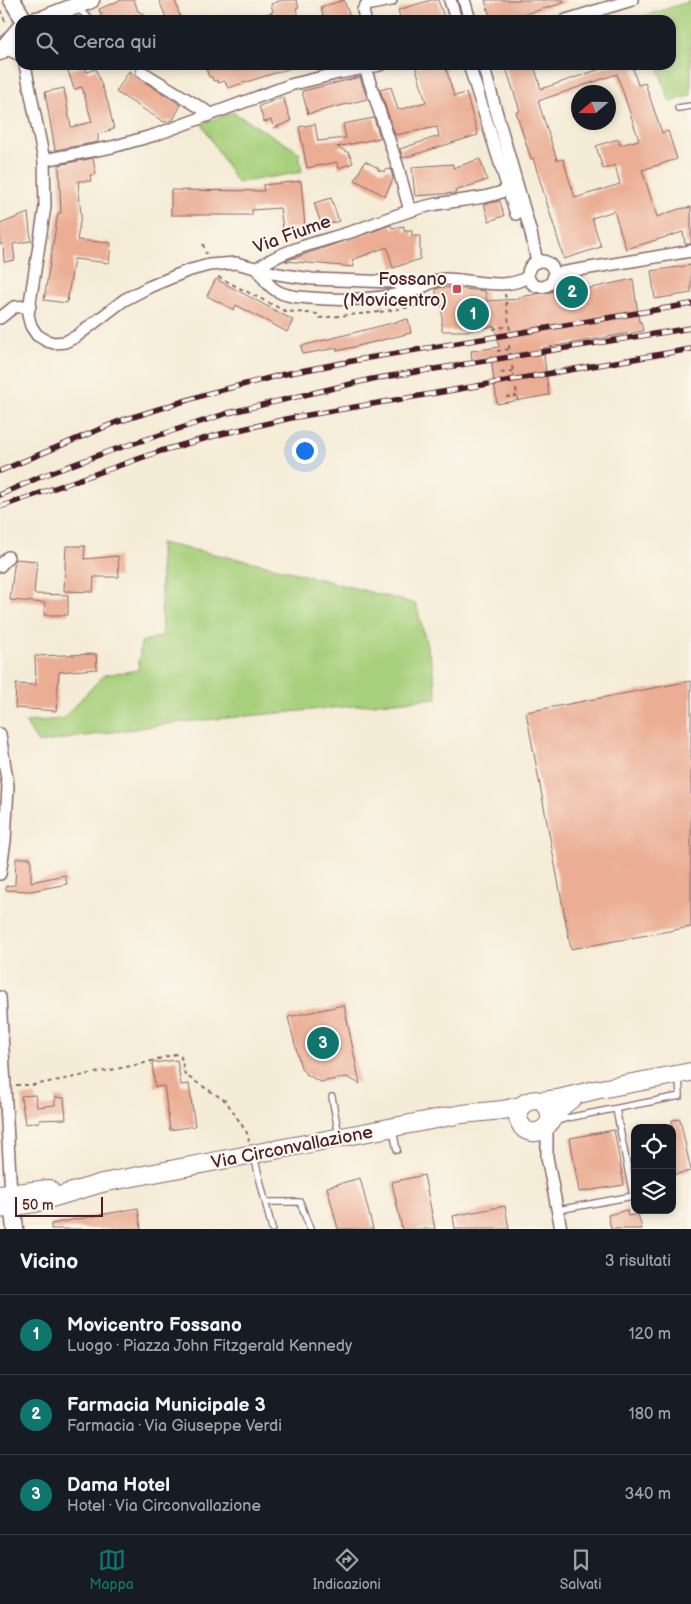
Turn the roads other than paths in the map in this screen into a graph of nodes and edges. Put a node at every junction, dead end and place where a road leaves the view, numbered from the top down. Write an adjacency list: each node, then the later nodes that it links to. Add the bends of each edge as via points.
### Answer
1 (12, 0): 7 (street)
2 (391, 0): 10 (street, via 366,5)
3 (450, 0): 11 (street)
4 (464, 0): 12 (street)
5 (632, 0): 13 (street)
6 (83, 3): 8 (street); 9 (lane)
7 (21, 15)
8 (50, 15)
9 (89, 15)
10 (364, 15)
11 (454, 15)
12 (468, 15)
13 (582, 15)
14 (14, 28): 15 (street)
15 (0, 51): 16 (street)
16 (15, 53)
17 (26, 70): 26 (street)
18 (354, 70): 25 (street, via 290,85)
19 (366, 70): 28 (street)
20 (471, 70): 27 (street)
21 (484, 70): 27 (street)
22 (142, 72): 25 (street)
23 (691, 106): 24 (lane)
24 (678, 108)
25 (211, 114): 26 (street, via 121,145)
26 (44, 160): 36 (street, via 45,207)
27 (512, 188): 28 (street, Via Fiume); 29 (street); 31 (street, via 531,233)
28 (410, 210): 32 (street, Via Fiume, via 286,252)
29 (516, 214)
30 (691, 251): 33 (street)
31 (537, 262): 33 (street, via 548,264); 34 (street, via 531,266)
32 (257, 268): 35 (street, via 312,279 392,282); 35 (street, via 276,291 290,297 372,299); 36 (street, Via Fiume, via 236,263 209,264 187,271 124,300 65,342 54,343 37,336 28,315)
33 (554, 274): 34 (street, via 552,282 540,288 532,284)
34 (528, 276): 35 (street, via 522,281 504,284 445,279)
35 (416, 290)
36 (30, 306): 37 (street, via 14,307)
37 (0, 318)
38 (8, 557): 39 (street)
39 (0, 566)
40 (0, 734): 41 (street, via 8,786)
41 (0, 874)
42 (0, 997): 55 (street)
43 (685, 1073): 44 (main road, Via Circonvallazione); 48 (lane, via 680,1096)
44 (576, 1096): 46 (main road, Via Circonvallazione); 50 (main road, Via Circonvallazione)
45 (332, 1097): 52 (lane)
46 (541, 1101): 47 (main road, Via Circonvallazione, via 530,1100); 50 (main road, via 550,1111)
47 (521, 1106): 49 (main road, Via Circonvallazione); 50 (main road, via 518,1115)
48 (616, 1109): 50 (lane); 57 (lane, via 633,1196)
49 (483, 1113): 50 (main road, Via Circonvallazione); 51 (main road, Via Circonvallazione)
50 (539, 1125): 57 (street)
51 (393, 1128): 52 (main road, Via Circonvallazione); 53 (lane)
52 (340, 1138): 54 (main road, Via Circonvallazione)
53 (397, 1150)
54 (253, 1154): 55 (main road, Via Circonvallazione, via 102,1183 35,1203); 56 (lane)
55 (6, 1201): 58 (street)
56 (266, 1202): 59 (lane); 60 (lane, via 300,1202)
57 (558, 1210): 61 (street)
58 (15, 1229)
59 (272, 1229)
60 (310, 1229)
61 (561, 1229)

